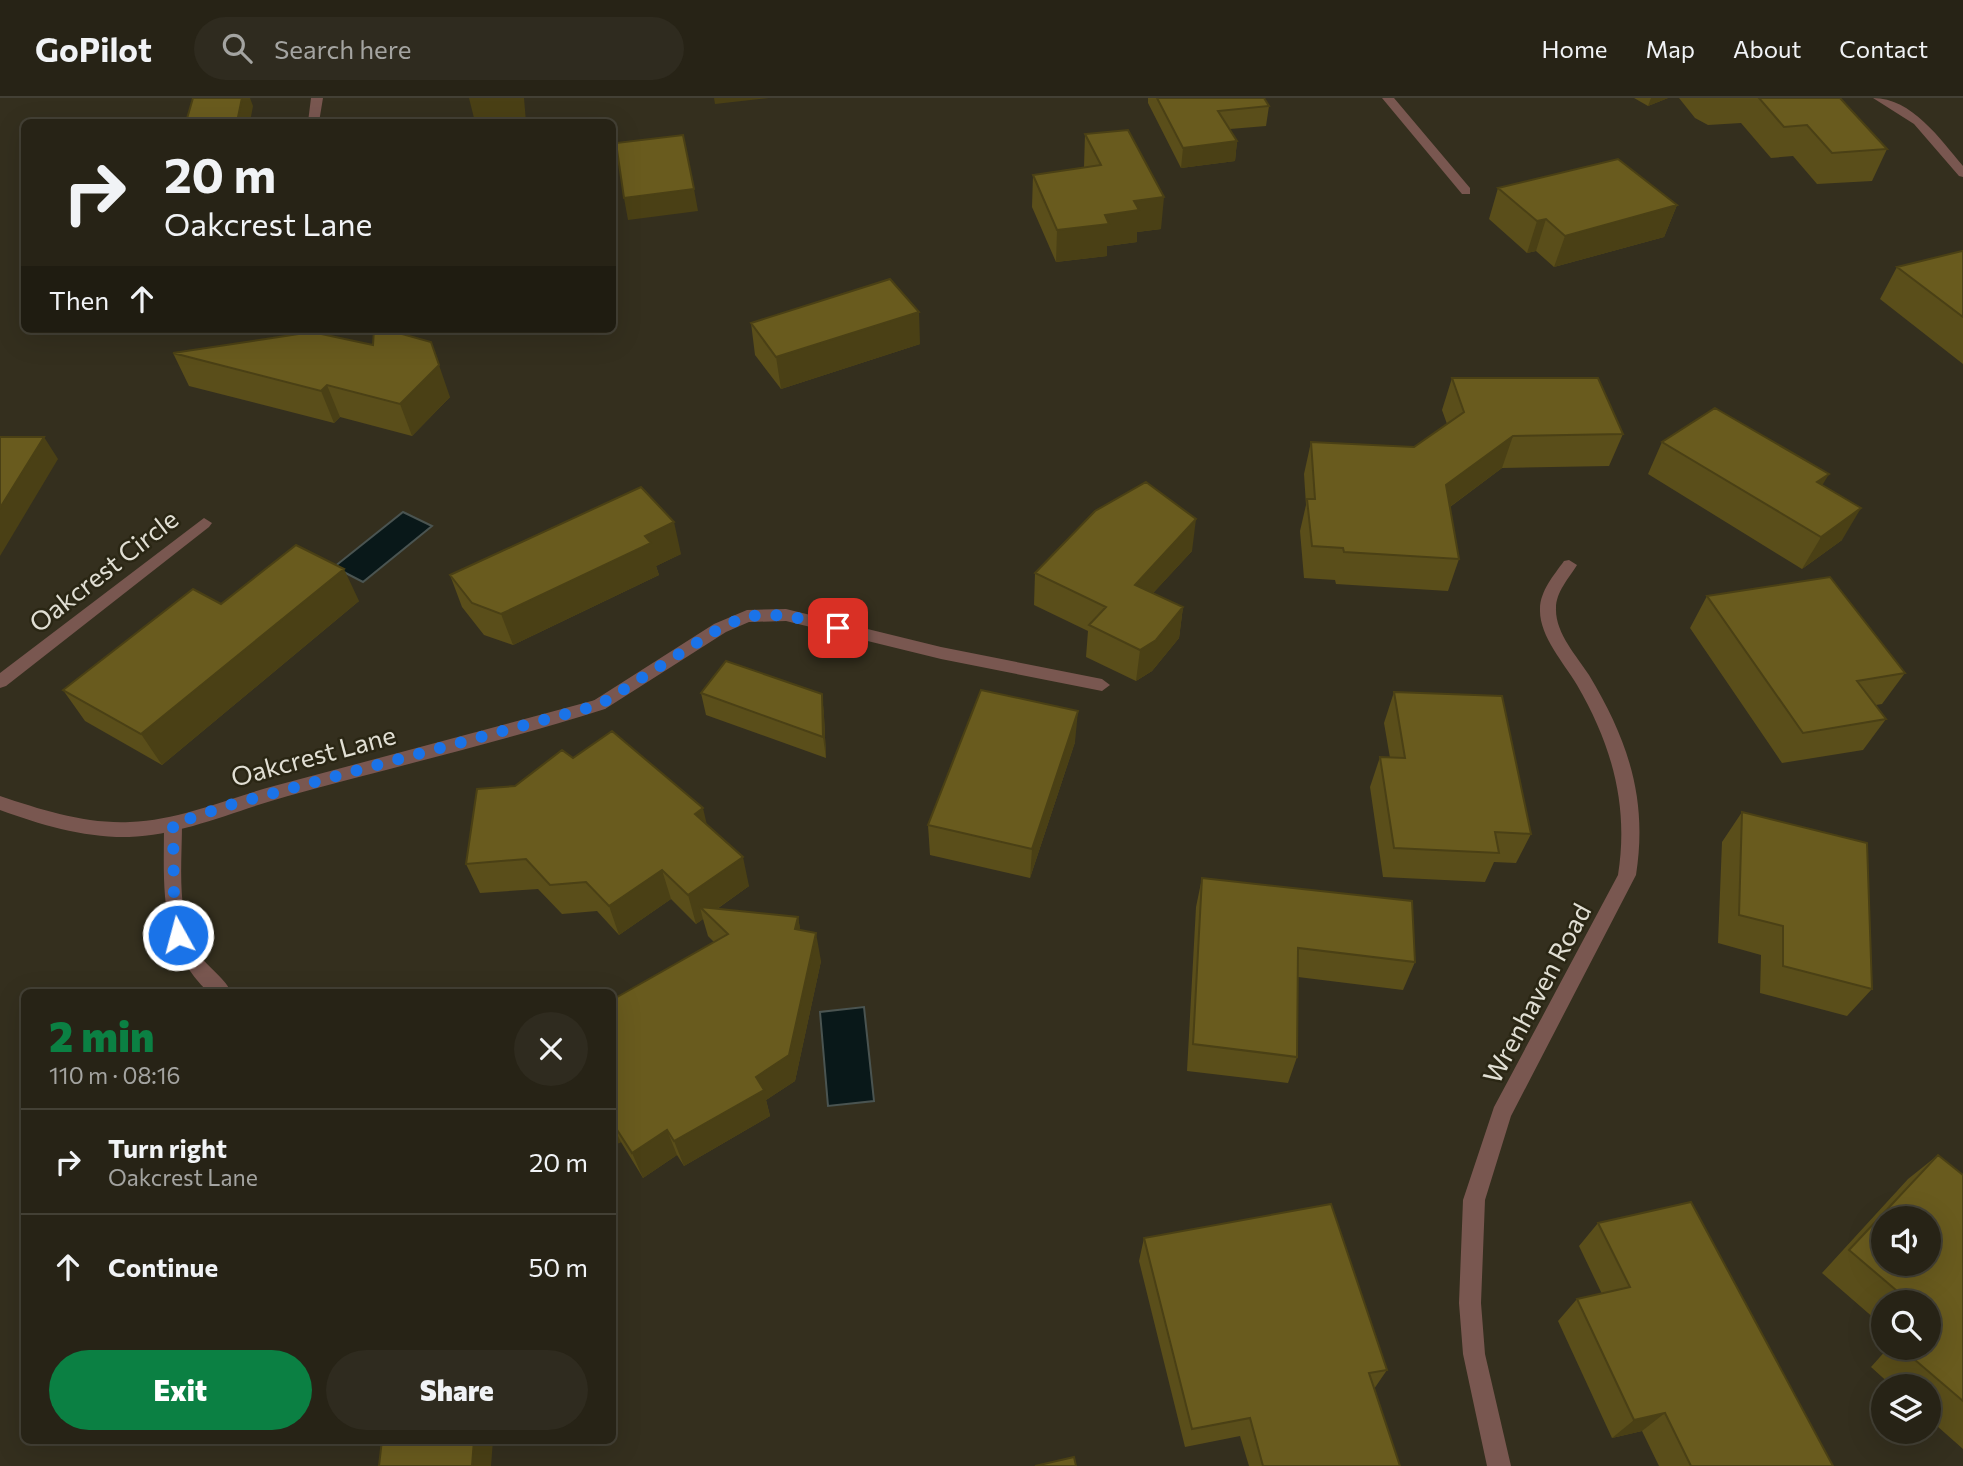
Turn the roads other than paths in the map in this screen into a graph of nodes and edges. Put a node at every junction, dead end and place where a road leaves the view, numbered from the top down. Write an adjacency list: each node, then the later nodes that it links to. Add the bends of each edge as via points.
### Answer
1 (317, 98): 4 (street)
2 (1388, 98): 6 (street)
3 (1879, 98): 5 (street, via 1918,122)
4 (314, 119)
5 (1963, 173)
6 (1466, 191)
7 (204, 523): 9 (street, Oakcrest Circle)
8 (1569, 565): 14 (street, Wrenhaven Road, via 1547,612 1556,636 1612,731 1627,779 1633,835 1628,875 1501,1114 1474,1200 1470,1291 1474,1354)
9 (0, 682)
10 (1101, 685): 12 (street, Oakcrest Lane, via 786,615 747,616 720,628 599,705)
11 (0, 803): 12 (street, Oakcrest Lane, via 76,826 139,830)
12 (173, 824): 13 (street, via 178,935 193,966)
13 (218, 989)
14 (1499, 1466)

